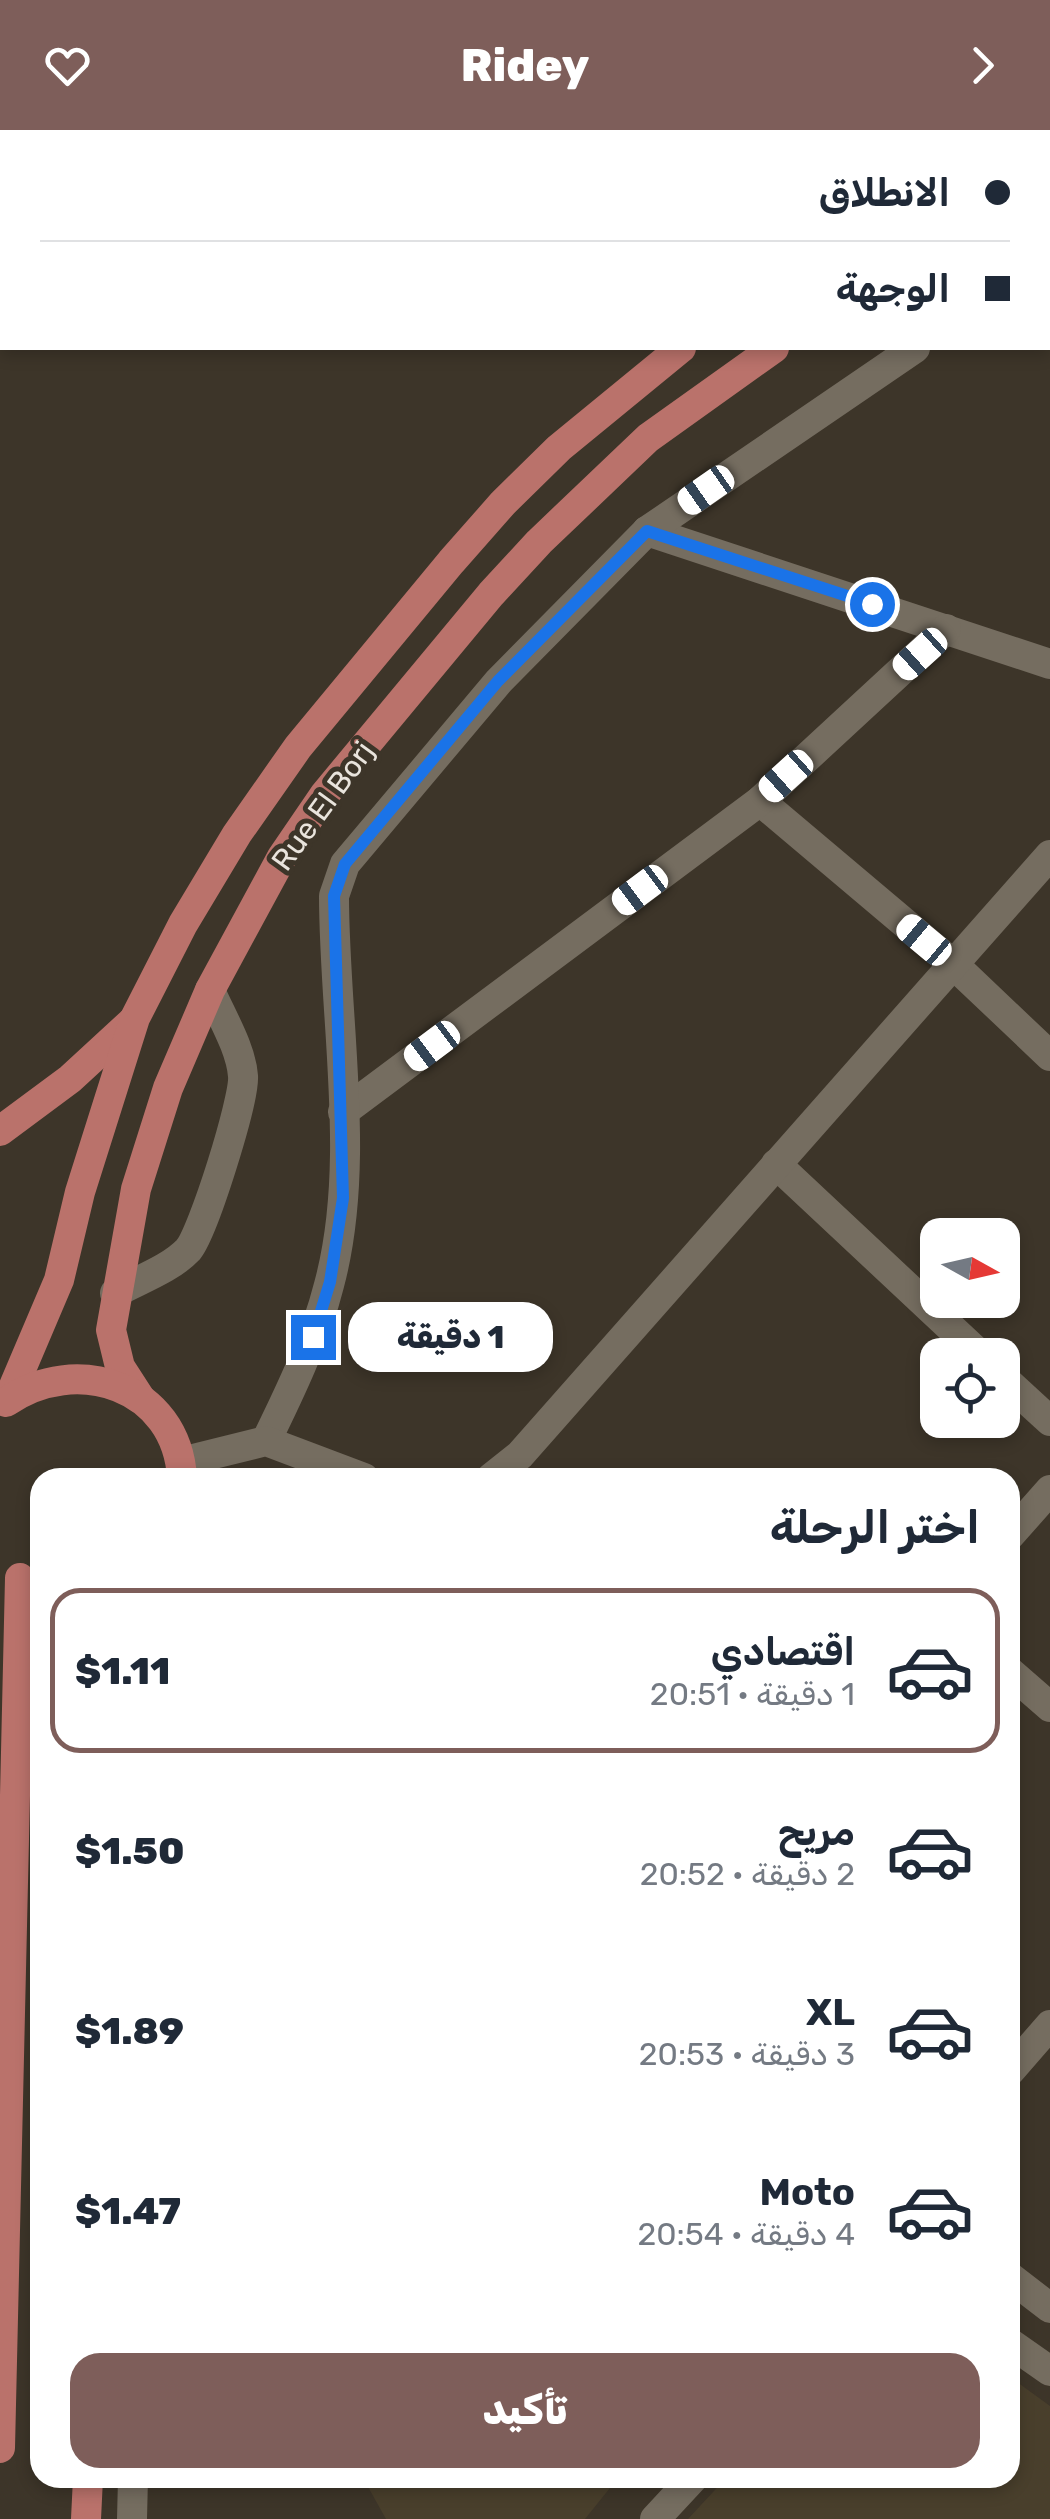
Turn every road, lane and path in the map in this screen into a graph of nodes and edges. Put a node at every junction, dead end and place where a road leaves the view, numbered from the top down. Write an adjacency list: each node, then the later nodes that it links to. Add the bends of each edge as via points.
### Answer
1 (679, 350): 11 (main road, Rue El Borj, via 504,503 298,747 228,849)
2 (771, 350): 10 (main road, Rue El Borj, via 648,438 491,594 325,794 282,857)
3 (912, 350): 4 (street)
4 (647, 531): 5 (street); 13 (street, via 498,681 345,864 334,896)
5 (946, 629): 6 (street); 7 (street)
6 (1050, 664)
7 (760, 801): 9 (street); 13 (street)
8 (1050, 855): 9 (street)
9 (952, 964): 12 (street); 15 (street)
10 (210, 990): 16 (main road, Rue El Borj, via 168,1088 136,1189); 16 (street, via 239,1059 243,1088 204,1220 178,1258)
11 (135, 1018): 14 (main road, via 70,1079); 20 (main road, Rue El Borj, via 59,1280)
12 (1050, 1056)
13 (343, 1112): 22 (street, via 343,1198 330,1282 304,1364)
14 (0, 1131)
15 (776, 1164): 17 (street); 26 (street)
16 (115, 1292): 19 (main road, Rue El Borj, via 115,1348)
17 (962, 1338)
18 (1020, 1393): 21 (street)
19 (140, 1398): 20 (main road, via 109,1382 74,1377 40,1383); 23 (main road, Rue El Borj, via 167,1426)
20 (4, 1404)
21 (1050, 1421)
22 (266, 1441): 24 (street); 25 (street)
23 (181, 1468)
24 (188, 1468)
25 (338, 1468)
26 (504, 1468)
27 (1050, 1490): 28 (street)
28 (1020, 1524)
29 (20, 1575): 32 (main road)
30 (1020, 1681): 31 (street)
31 (1050, 1707)
32 (6, 1992): 39 (main road)
33 (1050, 2024): 34 (street)
34 (1020, 2059)
35 (1020, 2282): 36 (street)
36 (1045, 2295)
37 (1020, 2350): 38 (street)
38 (1050, 2371)
39 (0, 2448)
40 (88, 2488): 43 (main road)
41 (133, 2488): 44 (street)
42 (683, 2488): 45 (street)
43 (86, 2519)
44 (132, 2519)
45 (654, 2519)

